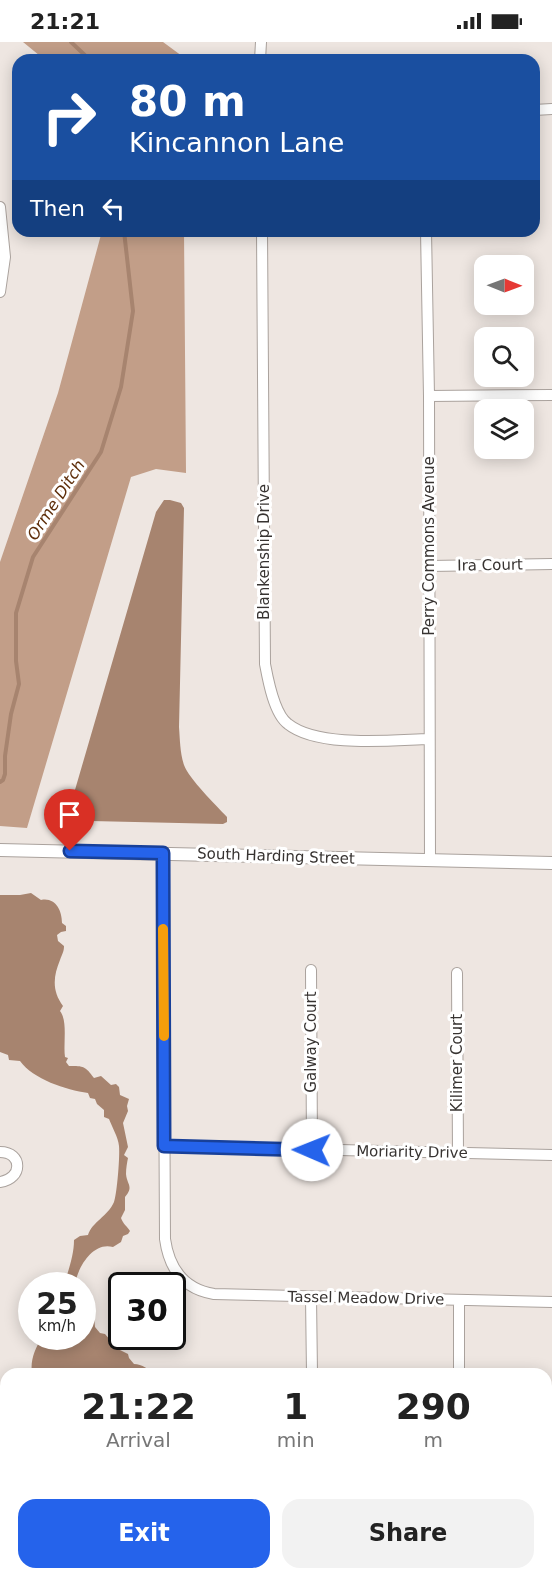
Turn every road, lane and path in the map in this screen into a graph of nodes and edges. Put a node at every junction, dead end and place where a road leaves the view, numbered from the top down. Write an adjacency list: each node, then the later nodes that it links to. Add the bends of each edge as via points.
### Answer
1 (0, 207): 4 (street, via 5,257)
2 (262, 237): 9 (street, Blankenship Drive, via 265,664 276,707 286,723 329,738)
3 (426, 237): 6 (street, Perry Commons Avenue)
4 (0, 292)
5 (552, 395): 6 (street)
6 (429, 396): 8 (street, Perry Commons Avenue)
7 (552, 564): 8 (street, Ira Court)
8 (429, 566): 9 (street, Perry Commons Avenue)
9 (429, 739): 12 (street, Perry Commons Avenue)
10 (0, 850): 11 (street, South Harding Street)
11 (163, 853): 12 (street, South Harding Street); 16 (street)
12 (430, 860): 13 (street, South Harding Street)
13 (552, 863)
14 (311, 970): 17 (street, Galway Court)
15 (457, 973): 19 (street, Kilimer Court)
16 (164, 1146): 17 (street, Moriarity Drive); 22 (street, Tassel Meadow Drive, via 165,1245 171,1265 184,1280 214,1294)
17 (312, 1150): 19 (street, Moriarity Drive)
18 (0, 1152): 21 (street, via 11,1155 18,1164 12,1178)
19 (458, 1153): 20 (street, Moriarity Drive)
20 (552, 1155)
21 (0, 1182)
22 (311, 1297): 23 (street, Tassel Meadow Drive); 25 (street)
23 (459, 1300): 24 (street, Tassel Meadow Drive); 26 (street)
24 (552, 1302)
25 (312, 1368)
26 (459, 1368)

